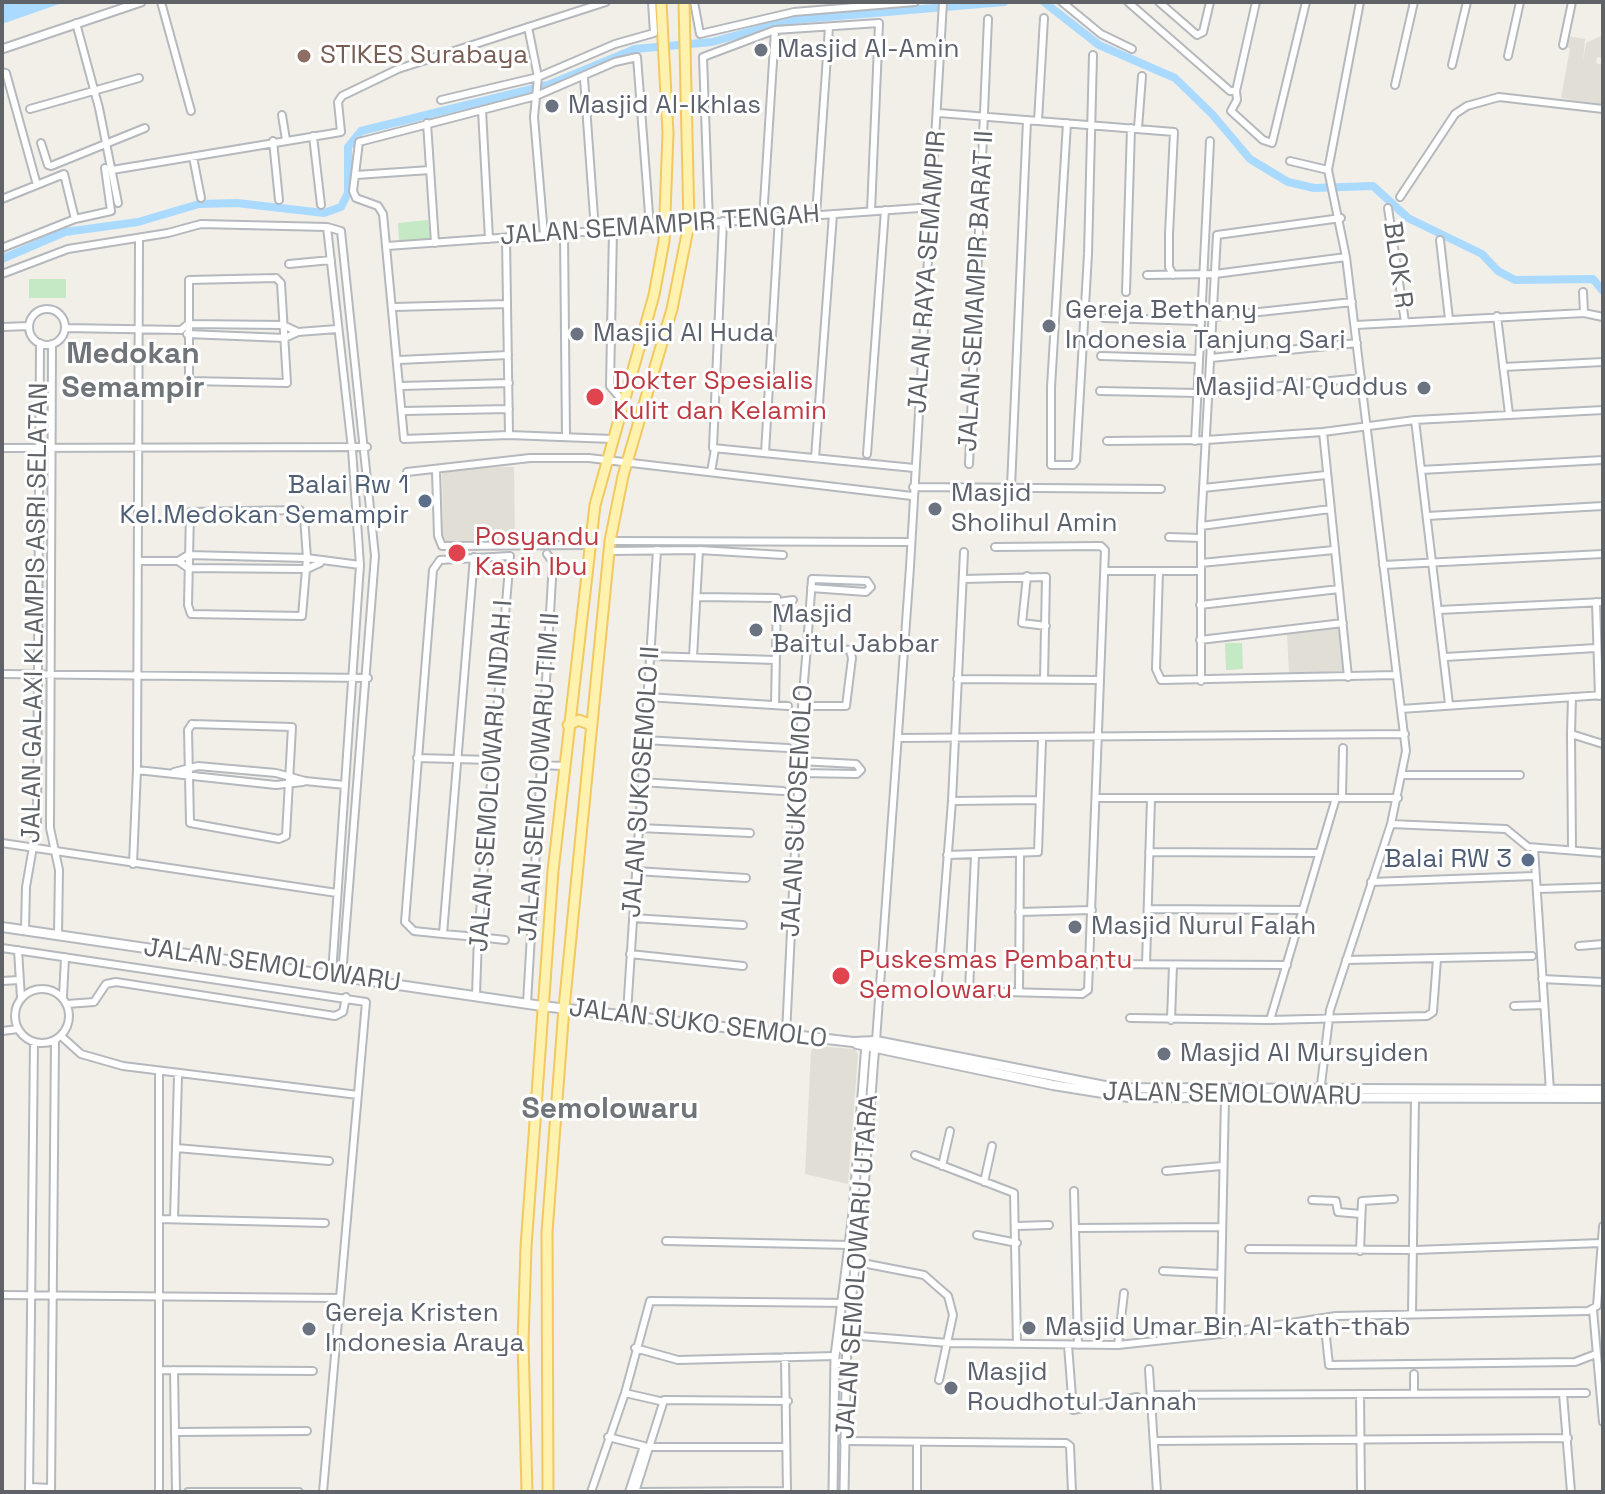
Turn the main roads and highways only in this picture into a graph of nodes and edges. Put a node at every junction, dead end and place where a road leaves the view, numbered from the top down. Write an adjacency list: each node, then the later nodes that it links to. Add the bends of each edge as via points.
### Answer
1 (661, 2): 3 (main road, via 668,133 666,226 654,295 622,400 588,545)
2 (684, 2): 4 (main road, via 689,224 609,546)
3 (571, 692): 4 (main road, via 581,699); 5 (main road)
4 (593, 694): 6 (main road)
5 (568, 725): 6 (main road, via 579,720); 8 (main road)
6 (591, 725): 9 (main road)
7 (2, 927): 8 (main road, JALAN SEMOLOWARU, via 263,975 332,974)
8 (542, 1006): 9 (main road, JALAN SUKO SEMOLO); 16 (main road, via 526,1247)
9 (564, 1008): 10 (main road, JALAN SUKO SEMOLO); 17 (main road, via 547,1232)
10 (871, 1045): 12 (main road, JALAN SEMOLOWARU)
11 (1603, 1090): 14 (main road, JALAN SEMOLOWARU)
12 (1115, 1092): 13 (main road, JALAN SEMOLOWARU); 13 (main road, JALAN SEMOLOWARU, via 1225,1098)
13 (1320, 1094): 14 (main road, JALAN SEMOLOWARU); 14 (main road, JALAN SEMOLOWARU)
14 (1513, 1096): 15 (main road, JALAN SEMOLOWARU)
15 (1603, 1098)
16 (525, 1383): 17 (main road, via 534,1389); 19 (main road)
17 (546, 1383): 18 (main road)
18 (546, 1414): 19 (main road, via 537,1409); 21 (main road)
19 (525, 1416): 20 (main road)
20 (527, 1492)
21 (548, 1492)

